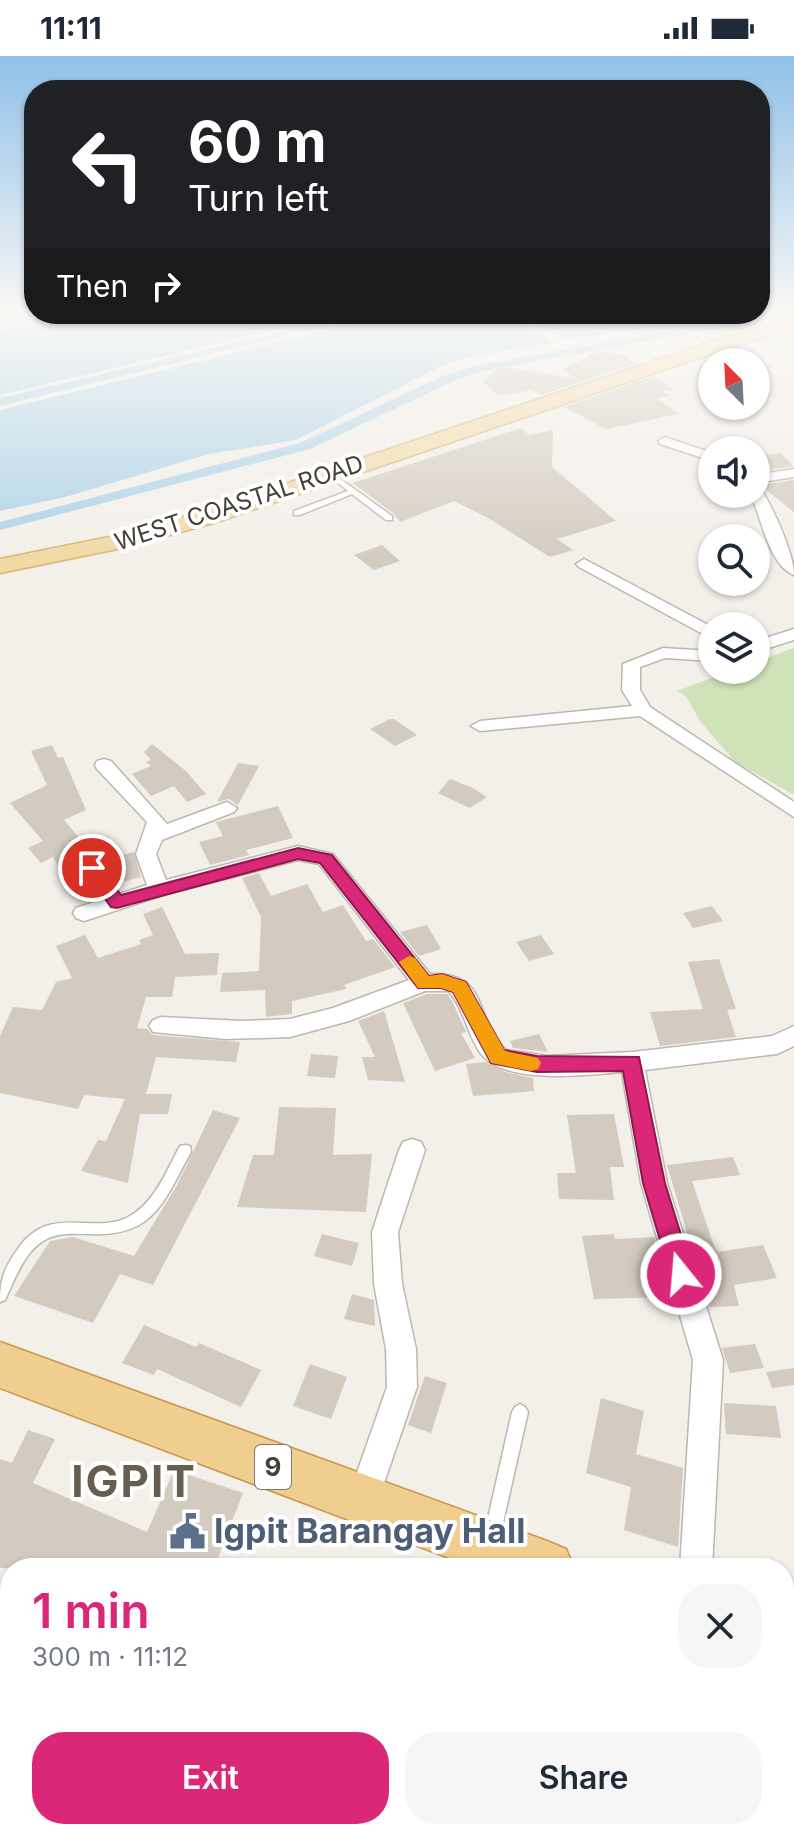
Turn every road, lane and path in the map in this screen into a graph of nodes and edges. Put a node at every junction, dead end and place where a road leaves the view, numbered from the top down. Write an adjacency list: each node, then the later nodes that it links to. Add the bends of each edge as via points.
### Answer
1 (559, 398): 5 (main road, WEST COASTAL ROAD)
2 (665, 441): 3 (street)
3 (698, 452)
4 (794, 473): 6 (street)
5 (330, 474): 7 (lane); 12 (main road, WEST COASTAL ROAD, via 170,529)
6 (770, 477)
7 (354, 491): 9 (lane); 10 (lane)
8 (765, 508): 13 (street, via 775,546)
9 (297, 513)
10 (389, 518)
11 (584, 564): 14 (street)
12 (0, 566)
13 (794, 570)
14 (698, 626)
15 (794, 634): 16 (street)
16 (770, 642)
17 (698, 655): 18 (street, via 663,653 632,664 631,690)
18 (643, 710): 19 (street); 22 (street)
19 (480, 726)
20 (104, 765): 23 (street, via 157,821)
21 (227, 808): 23 (street)
22 (794, 811)
23 (154, 836): 25 (street, via 146,854)
24 (92, 868): 26 (lane)
25 (159, 889): 26 (street); 28 (street, via 311,853 326,859)
26 (117, 902): 27 (street)
27 (84, 913)
28 (424, 983): 29 (street, via 291,1028); 31 (street, via 442,981 459,987 491,1049 509,1062)
29 (161, 1026)
30 (794, 1035): 31 (street, via 777,1045)
31 (632, 1063): 40 (street, via 654,1183 708,1360)
32 (185, 1150): 34 (lane, via 148,1211 134,1222 104,1230 49,1230 22,1253)
33 (412, 1150): 37 (street, via 385,1232 402,1387)
34 (0, 1295)
35 (0, 1365): 37 (highway, 9)
36 (520, 1412): 39 (lane)
37 (363, 1501): 38 (highway, 9)
38 (515, 1558)
39 (526, 1558)
40 (697, 1558)

